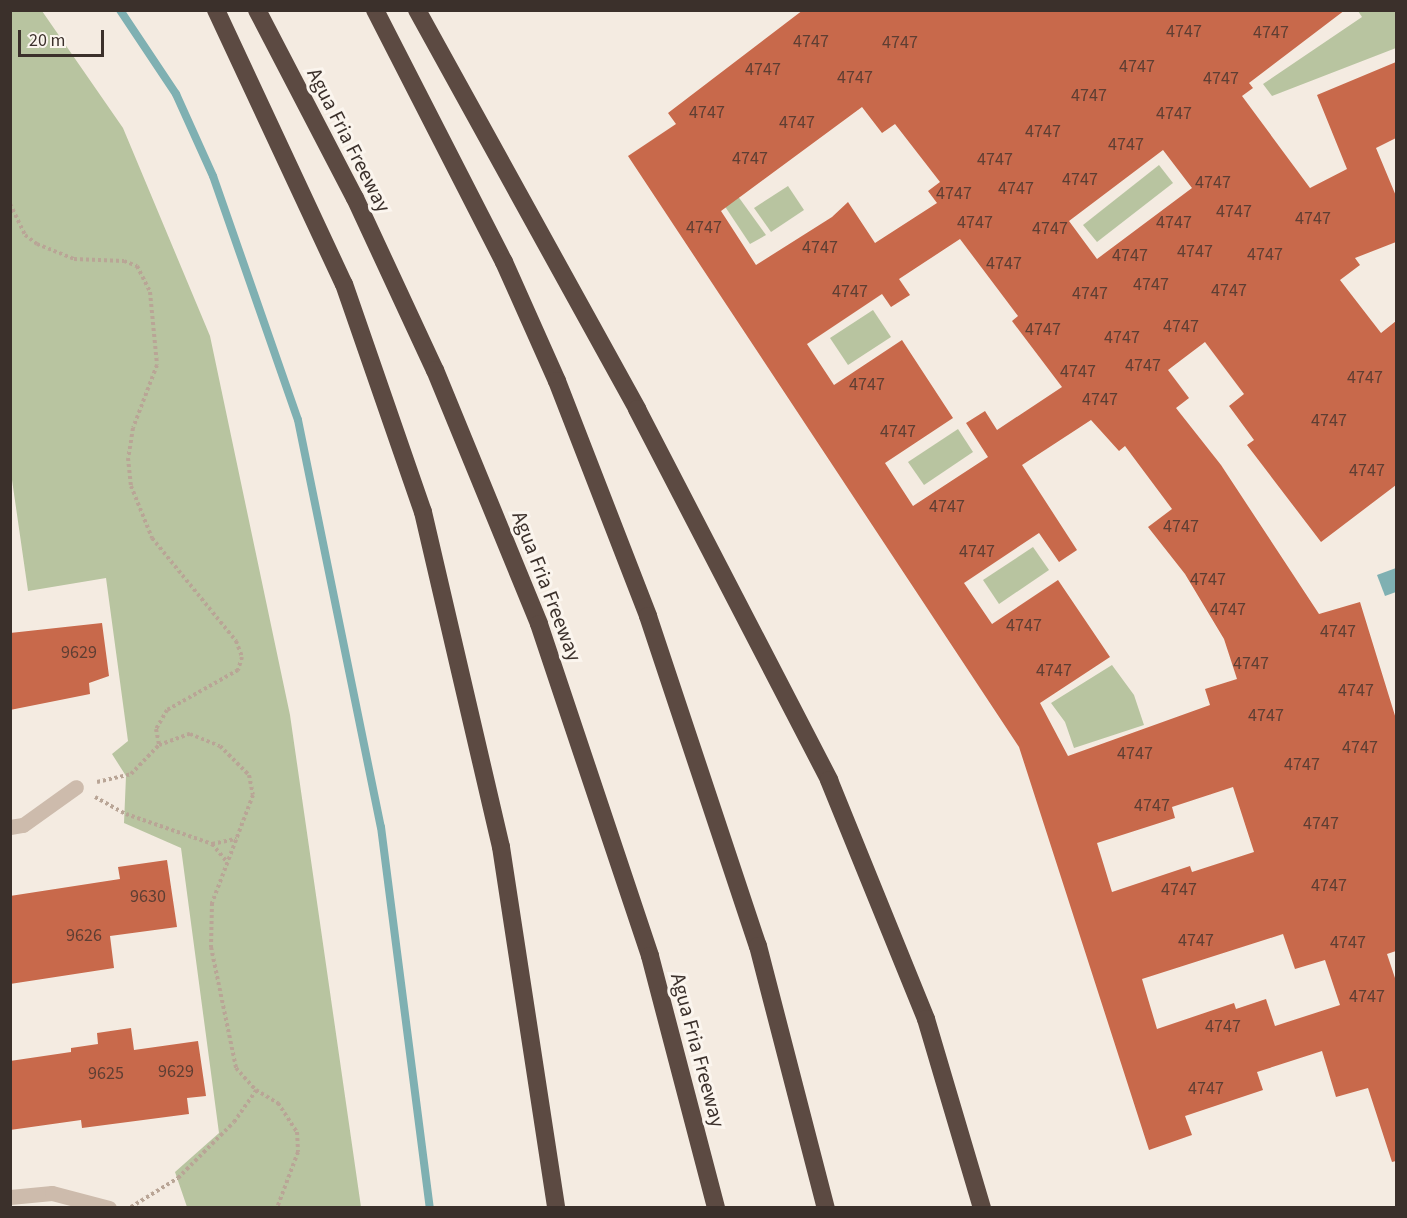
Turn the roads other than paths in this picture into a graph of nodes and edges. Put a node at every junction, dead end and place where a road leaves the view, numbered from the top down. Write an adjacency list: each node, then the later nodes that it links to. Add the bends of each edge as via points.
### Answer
1 (216, 10): 9 (highway, via 344,284 423,512 501,847)
2 (257, 10): 10 (highway, Agua Fria Freeway, via 355,198 435,370 539,624 650,956)
3 (375, 10): 11 (highway, via 504,262 557,381 648,616 758,946)
4 (417, 10): 12 (highway, via 642,419 830,780 922,1009)
5 (76, 787): 6 (street, via 23,825)
6 (10, 827)
7 (10, 1197): 8 (street, via 52,1193)
8 (109, 1208)
9 (556, 1208)
10 (716, 1208)
11 (826, 1208)
12 (982, 1208)

